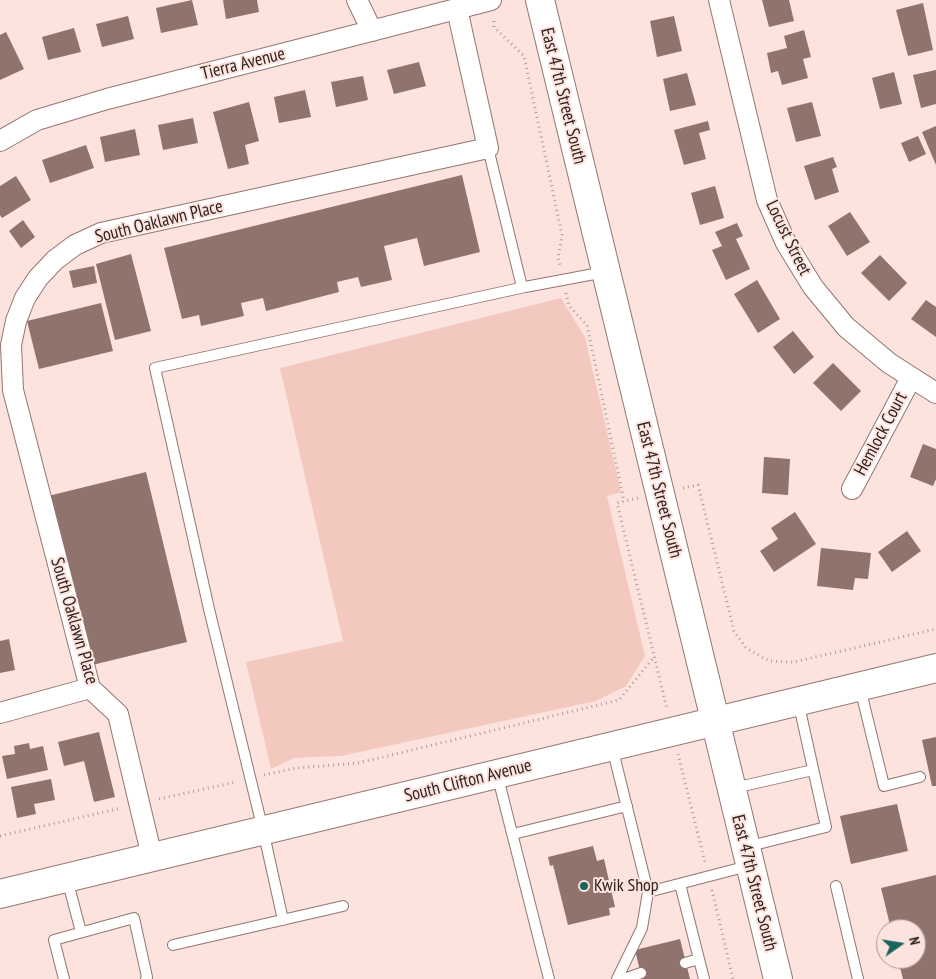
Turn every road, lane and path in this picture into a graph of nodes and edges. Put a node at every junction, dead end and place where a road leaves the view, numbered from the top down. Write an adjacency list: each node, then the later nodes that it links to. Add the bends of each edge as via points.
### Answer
1 (357, 0): 6 (street)
2 (540, 0): 9 (main road, East 47th Street South)
3 (719, 0): 12 (street, Locust Street, via 767,200 786,243 813,287 840,320)
4 (457, 9): 5 (street, Tierra Avenue); 6 (street, Tierra Avenue); 8 (street)
5 (493, 9): 10 (path, via 494,27 524,56 562,235 558,258)
6 (372, 31): 7 (street, Tierra Avenue, via 107,99 37,120)
7 (0, 141)
8 (488, 148): 11 (lane); 19 (street, South Oaklawn Place, via 101,233 75,245 38,278 16,321 11,345 11,374)
9 (606, 272): 10 (lane); 22 (main road, East 47th Street South)
10 (563, 280): 11 (lane); 15 (path, via 569,306 587,325)
11 (522, 287): 27 (lane, via 155,368 208,609)
12 (910, 378): 13 (street, Locust Street); 14 (street, Hemlock Court)
13 (936, 393)
14 (852, 490)
15 (624, 501)
16 (654, 657): 27 (path, via 619,700 358,764 297,768)
17 (936, 668): 18 (main road, South Clifton Avenue)
18 (859, 686): 20 (main road, South Clifton Avenue); 26 (lane, via 884,786)
19 (90, 688): 21 (street); 29 (street, South Oaklawn Place, via 118,714)
20 (798, 701): 22 (main road, South Clifton Avenue); 24 (lane)
21 (0, 714)
22 (715, 721): 23 (main road, South Clifton Avenue); 28 (main road, East 47th Street South)
23 (612, 746): 25 (main road, South Clifton Avenue); 30 (lane)
24 (813, 770): 28 (lane); 34 (lane, via 826,827)
25 (497, 774): 31 (main road, South Clifton Avenue); 32 (lane)
26 (920, 777)
27 (250, 778): 29 (path); 31 (lane)
28 (731, 788): 34 (main road, East 47th Street South)
29 (140, 804): 33 (path); 35 (street, South Oaklawn Place)
30 (627, 806): 32 (lane); 39 (lane)
31 (263, 830): 35 (main road, South Clifton Avenue); 42 (lane)
32 (513, 834): 50 (lane)
33 (0, 836)
34 (748, 856): 37 (lane); 54 (main road, East 47th Street South)
35 (152, 857): 36 (main road, South Clifton Avenue)
36 (67, 878): 40 (main road, South Clifton Avenue); 43 (lane)
37 (680, 884): 39 (lane); 45 (lane)
38 (836, 886): 55 (lane)
39 (648, 892): 51 (lane, via 642,928)
40 (0, 894)
41 (343, 906): 42 (lane)
42 (283, 920): 44 (lane)
43 (80, 932): 48 (lane, via 54,940); 49 (lane, via 134,918)
44 (173, 946)
45 (699, 959): 46 (lane); 53 (lane)
46 (686, 962)
47 (641, 973): 52 (lane)
48 (64, 979)
49 (146, 979)
50 (549, 979)
51 (618, 979)
52 (624, 979)
53 (704, 979)
54 (778, 979)
55 (858, 979)

